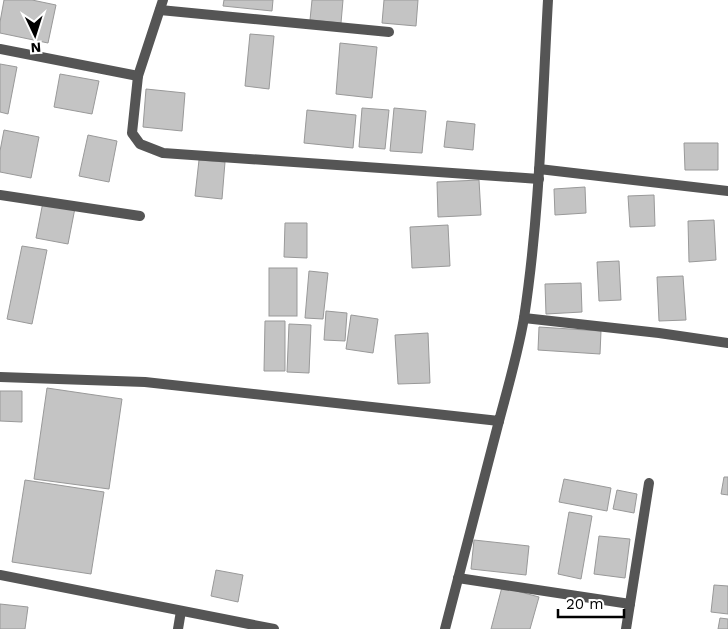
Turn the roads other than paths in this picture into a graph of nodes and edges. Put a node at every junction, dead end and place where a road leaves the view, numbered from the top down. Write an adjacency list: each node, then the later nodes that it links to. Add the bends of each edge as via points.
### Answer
1 (548, 0): 6 (street)
2 (161, 5): 3 (street); 5 (street)
3 (389, 32)
4 (0, 49): 5 (street)
5 (138, 76): 6 (street, via 132,133 140,144 163,153)
6 (539, 174): 7 (street); 10 (street)
7 (728, 190)
8 (0, 195): 9 (street)
9 (140, 216)
10 (524, 318): 11 (street); 13 (street)
11 (728, 343)
12 (0, 376): 13 (street, via 145,382)
13 (499, 421): 16 (street)
14 (649, 483): 17 (street)
15 (0, 575): 18 (street)
16 (458, 578): 17 (street); 21 (street)
17 (630, 604): 22 (street)
18 (181, 611): 19 (street); 20 (street)
19 (178, 629)
20 (274, 629)
21 (445, 629)
22 (626, 629)

